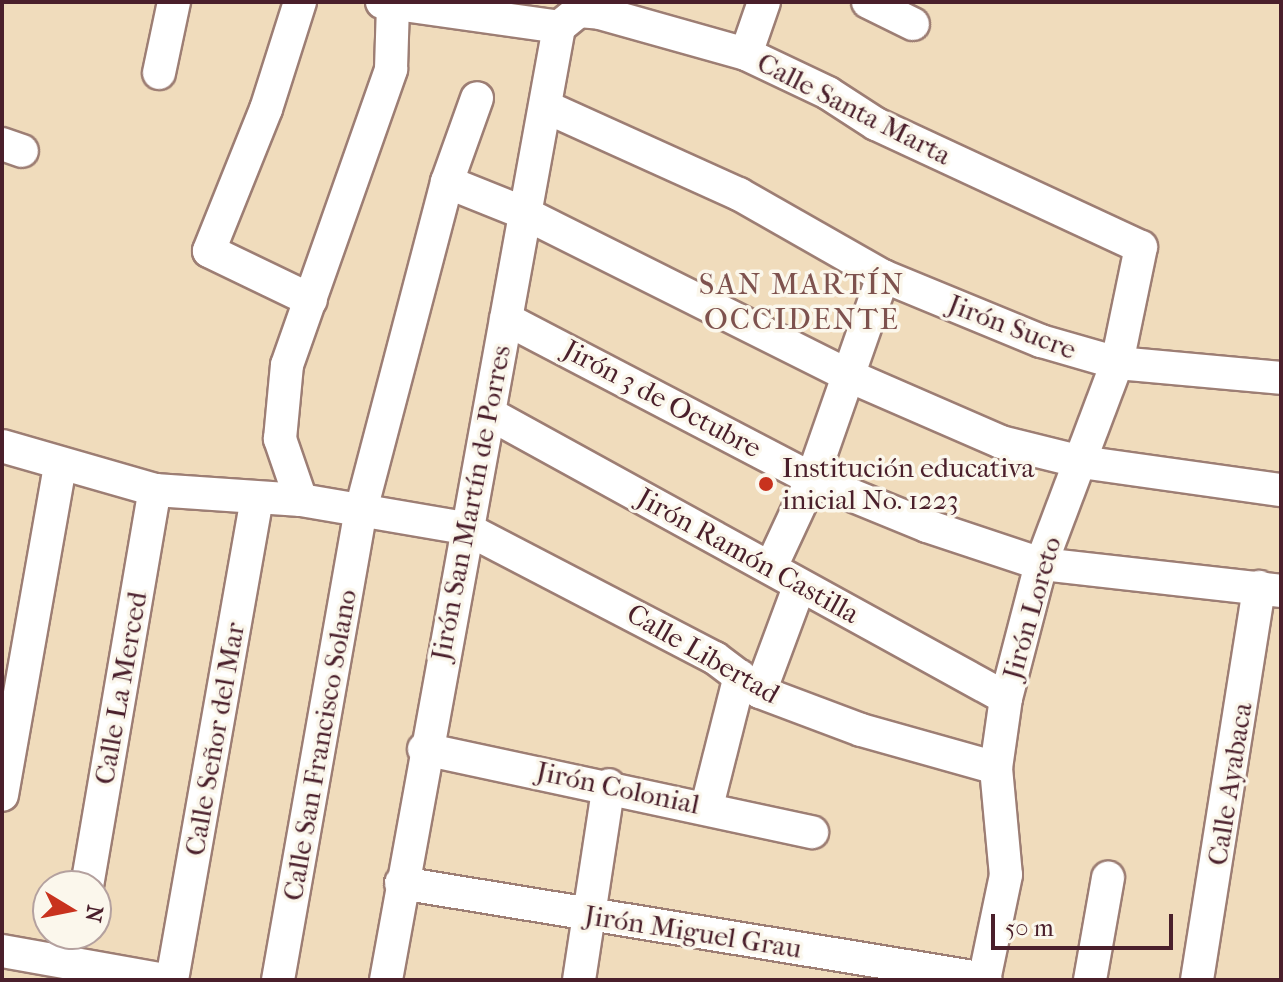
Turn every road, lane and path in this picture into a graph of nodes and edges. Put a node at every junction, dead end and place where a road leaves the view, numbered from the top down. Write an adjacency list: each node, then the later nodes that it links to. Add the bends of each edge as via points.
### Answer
1 (174, 2): 9 (street)
2 (300, 2): 16 (street, via 266,109 209,251)
3 (764, 2): 8 (street)
4 (868, 2): 6 (street)
5 (388, 3): 7 (street); 16 (street, via 391,69)
6 (913, 24)
7 (559, 27): 8 (street, Calle Santa Marta, via 579,11 600,13); 11 (street, Jirón San Martín de Porres)
8 (746, 54): 14 (street, Calle Santa Marta, via 828,93 876,124)
9 (159, 73)
10 (477, 98): 12 (street, Calle San Francisco Solano)
11 (546, 107): 13 (street, Jirón San Martín de Porres); 15 (street, Jirón Sucre, via 739,194)
12 (447, 182): 13 (street); 30 (street, Calle San Francisco Solano)
13 (524, 213): 17 (street, Jirón San Martín de Porres); 19 (street)
14 (1141, 247): 18 (street, Jirón Loreto)
15 (883, 276): 18 (street, Jirón Sucre, via 1041,341); 19 (street)
16 (311, 300): 29 (street, via 287,365 280,439)
17 (506, 319): 21 (street, Jirón San Martín de Porres); 25 (street, Jirón 3 de Octubre)
18 (1117, 363): 20 (street, Jirón Sucre); 23 (street, Jirón Loreto)
19 (847, 375): 23 (street, via 990,437); 25 (street)
20 (1281, 378)
21 (490, 414): 31 (street, Jirón San Martín de Porres); 33 (street, Jirón Ramón Castilla)
22 (2, 446): 24 (street, Calle Libertad)
23 (1081, 462): 27 (street); 32 (street, Jirón Loreto)
24 (60, 466): 26 (street, Calle Libertad); 41 (street)
25 (812, 479): 32 (street, Jirón 3 de Octubre, via 927,526); 33 (street)
26 (155, 490): 28 (street, Calle Libertad); 44 (street, Calle La Merced)
27 (1281, 490)
28 (257, 498): 29 (street, Calle Libertad); 51 (street, Calle Señor del Mar)
29 (301, 500): 30 (street, Calle Libertad)
30 (361, 510): 31 (street, Calle Libertad); 52 (street, Calle San Francisco Solano)
31 (465, 528): 36 (street, Calle Libertad, via 593,592); 38 (street, Jirón San Martín de Porres)
32 (1041, 564): 35 (street, Jirón 3 de Octubre); 37 (street, Jirón Loreto)
33 (771, 567): 34 (street, Jirón Ramón Castilla)
34 (799, 587): 36 (street); 37 (street, Jirón Ramón Castilla)
35 (1270, 589): 57 (street, Calle Ayabaca)
36 (750, 684): 39 (street, Calle Libertad, via 861,730); 42 (street)
37 (1006, 698): 39 (street, Jirón Loreto)
38 (424, 749): 40 (street, Jirón Colonial); 46 (street, Jirón San Martín de Porres)
39 (996, 768): 55 (street, Jirón Loreto, via 1006,875)
40 (609, 785): 42 (street, Jirón Colonial); 47 (street)
41 (2, 795)
42 (707, 806): 43 (street, Jirón Colonial)
43 (812, 832)
44 (90, 870)
45 (1108, 878): 56 (street)
46 (401, 883): 47 (street, Jirón Miguel Grau); 53 (street, Jirón San Martín de Porres)
47 (591, 916): 54 (street); 55 (street, Jirón Miguel Grau)
48 (2, 951): 49 (street)
49 (75, 959): 50 (street)
50 (164, 980)
51 (172, 980)
52 (278, 980)
53 (386, 980)
54 (579, 980)
55 (984, 980)
56 (1090, 980)
57 (1197, 980)

